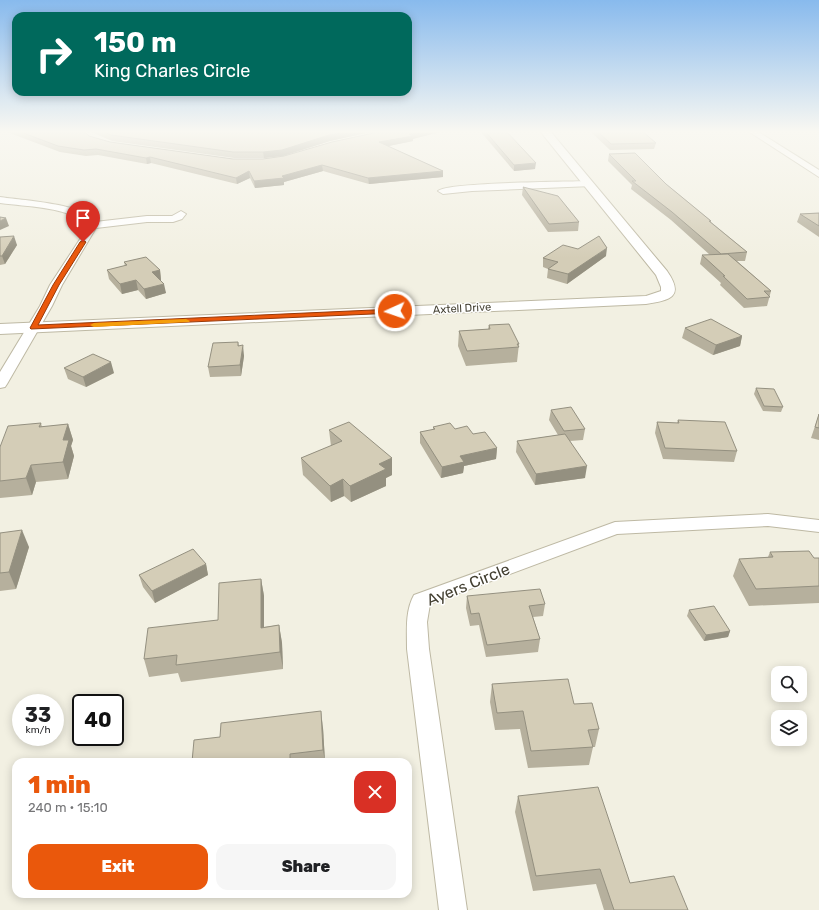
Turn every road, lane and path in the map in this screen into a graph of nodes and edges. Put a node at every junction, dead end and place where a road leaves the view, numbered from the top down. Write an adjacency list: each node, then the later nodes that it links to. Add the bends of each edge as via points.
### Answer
1 (580, 173): 2 (street, Axtell Drive)
2 (589, 184): 3 (street); 7 (street, Axtell Drive, via 662,274 670,286 666,294 646,300)
3 (443, 191)
4 (0, 200): 6 (street, via 69,211 85,217 90,221)
5 (181, 214): 6 (street, via 173,218)
6 (90, 226): 7 (street, via 91,230 56,285)
7 (34, 328): 8 (street, Axtell Drive); 9 (street)
8 (0, 329)
9 (0, 384)
10 (819, 526): 11 (street, Ayers Circle, via 768,520 615,528 421,600 417,622 418,649)
11 (453, 910)

